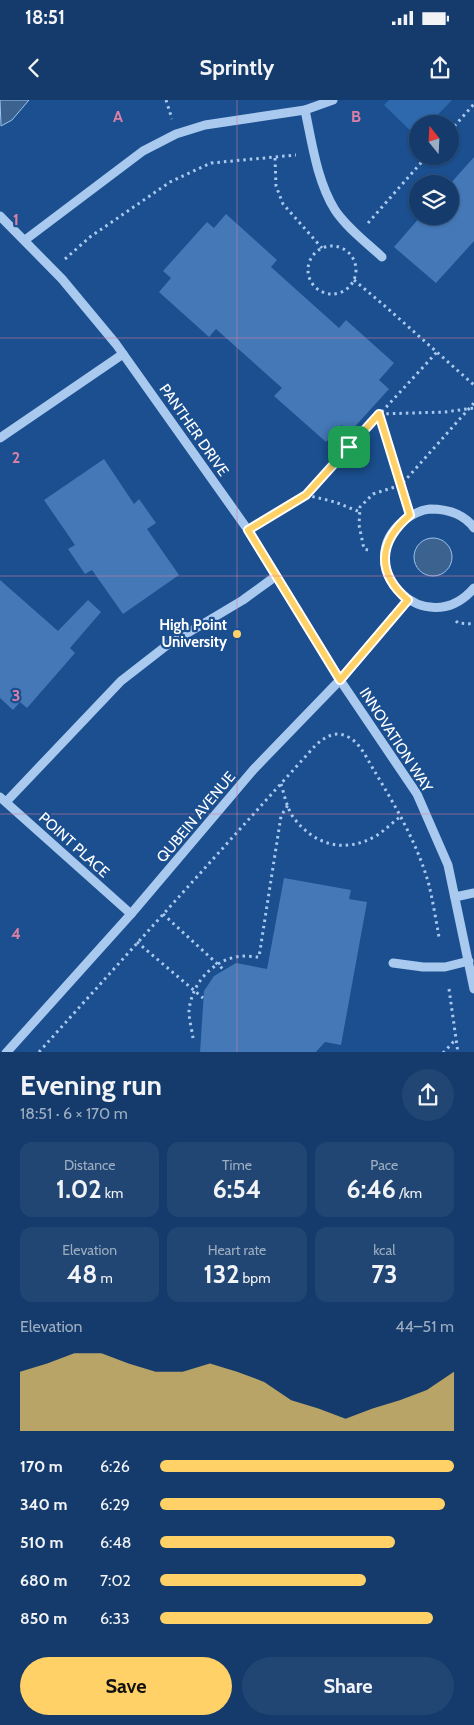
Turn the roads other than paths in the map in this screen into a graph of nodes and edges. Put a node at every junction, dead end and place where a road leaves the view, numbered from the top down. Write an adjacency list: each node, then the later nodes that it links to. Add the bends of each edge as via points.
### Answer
1 (332, 100): 2 (street)
2 (305, 110): 4 (street, via 205,125 176,134 143,151); 5 (street, via 323,184 336,210)
3 (0, 216): 4 (street, PANTHER DRIVE)
4 (24, 240): 6 (street, PANTHER DRIVE, via 62,279)
5 (382, 257)
6 (123, 354): 7 (street); 9 (street, PANTHER DRIVE, via 248,530)
7 (0, 438)
8 (474, 528): 11 (street, via 457,513 441,509 410,515 397,526 388,540 386,569 398,592)
9 (276, 576): 12 (street, PANTHER DRIVE); 13 (street, via 243,600 166,646 122,680)
10 (474, 588): 11 (street, via 464,599 440,608)
11 (408, 600): 12 (street, QUBEIN AVENUE)
12 (340, 680): 15 (street, INNOVATION WAY, via 417,794 448,865); 16 (street, QUBEIN AVENUE, via 254,769)
13 (3, 800): 16 (street, POINT PLACE)
14 (474, 893): 15 (street)
15 (455, 897): 17 (street, INNOVATION WAY)
16 (131, 914): 20 (street, QUBEIN AVENUE)
17 (469, 962): 18 (street, via 445,967); 19 (street, INNOVATION WAY)
18 (393, 963)
19 (474, 988)
20 (6, 1052)

